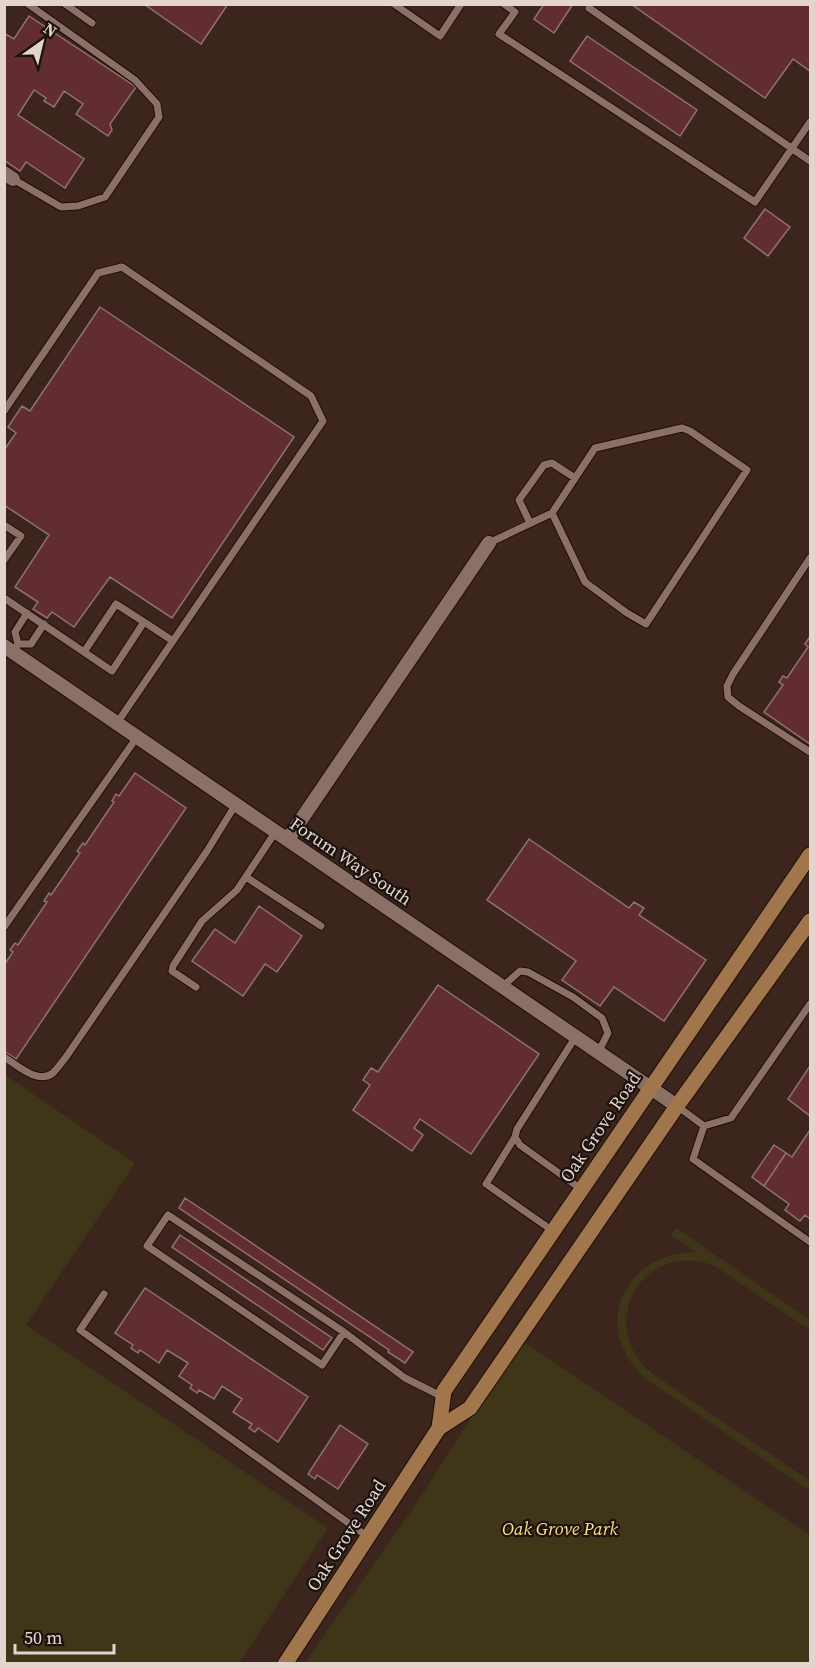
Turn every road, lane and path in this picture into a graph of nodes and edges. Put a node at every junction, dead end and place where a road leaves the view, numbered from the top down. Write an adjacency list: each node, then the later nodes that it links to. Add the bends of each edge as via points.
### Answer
1 (28, 4): 11 (lane, via 135,80 158,104 159,117 105,197 61,207)
2 (65, 4): 7 (lane)
3 (393, 4): 4 (lane, via 440,36)
4 (461, 4)
5 (504, 4): 9 (lane, via 515,12 499,34 755,202)
6 (589, 9): 9 (lane)
7 (92, 23)
8 (810, 122): 9 (lane)
9 (792, 148): 10 (lane)
10 (810, 161)
11 (9, 176)
12 (4, 411): 24 (lane, via 98,273 122,267 311,396 323,421)
13 (575, 478): 14 (lane); 14 (lane, via 595,448 682,428 747,470 646,624 585,582); 15 (lane, via 552,463 544,465 519,500)
14 (552, 513): 15 (lane)
15 (530, 523): 17 (lane)
16 (4, 525): 19 (lane, via 21,536)
17 (489, 543): 31 (street)
18 (810, 558): 29 (lane, via 727,686 728,697 739,706)
19 (4, 560)
20 (4, 598): 21 (lane)
21 (27, 613): 23 (lane); 25 (lane, via 15,632)
22 (144, 622): 24 (lane); 26 (lane, via 116,604); 26 (lane, via 112,671)
23 (44, 624): 25 (lane, via 31,644); 26 (lane)
24 (173, 642): 27 (lane)
25 (12, 647): 27 (street, Forum Way South)
26 (84, 652)
27 (117, 723): 28 (street, Forum Way South)
28 (137, 736): 30 (street, Forum Way South); 36 (lane)
29 (810, 752)
30 (236, 804): 31 (street, Forum Way South); 42 (lane, via 52,1074 30,1074)
31 (282, 835): 33 (lane); 37 (street, Forum Way South)
32 (810, 855): 43 (street, Oak Grove Road)
33 (246, 877): 35 (lane); 38 (lane, via 202,921 173,966 172,971)
34 (810, 921): 44 (street, Oak Grove Road)
35 (321, 926)
36 (4, 927)
37 (503, 986): 40 (street, Forum Way South); 41 (lane, via 520,971 528,972 573,997 602,1018 608,1033)
38 (196, 987)
39 (810, 1005): 45 (lane, via 731,1119)
40 (576, 1036): 41 (street, Forum Way South); 46 (lane)
41 (599, 1052): 43 (street, Forum Way South)
42 (4, 1057)
43 (651, 1087): 44 (street, Forum Way South); 47 (street, Oak Grove Road)
44 (677, 1107): 45 (lane); 53 (street, Oak Grove Road, via 470,1408)
45 (704, 1126): 49 (lane, via 693,1159)
46 (515, 1137): 47 (lane, via 520,1145); 48 (lane, via 486,1184)
47 (581, 1189): 48 (street, Oak Grove Road)
48 (553, 1231): 52 (street, Oak Grove Road)
49 (810, 1242)
50 (104, 1294): 54 (lane, via 80,1330)
51 (344, 1332): 51 (lane, via 168,1215 147,1246 322,1365); 52 (lane, via 405,1378)
52 (443, 1397): 53 (street, Oak Grove Road)
53 (439, 1428): 54 (street, Oak Grove Road)
54 (368, 1537): 55 (street, Oak Grove Road)
55 (285, 1664)

